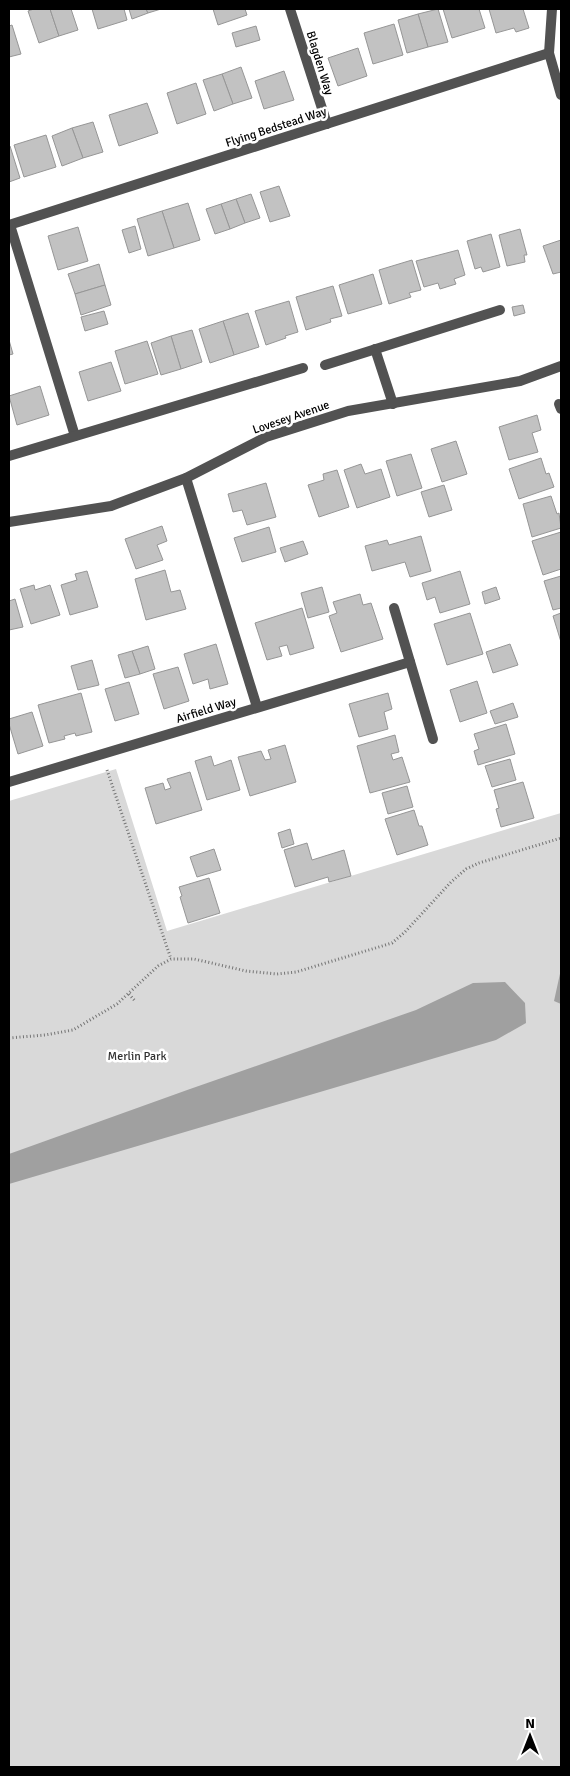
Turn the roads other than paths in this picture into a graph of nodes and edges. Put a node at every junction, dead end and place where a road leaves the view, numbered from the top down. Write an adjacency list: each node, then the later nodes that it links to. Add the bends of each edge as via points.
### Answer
1 (290, 9): 5 (street, Blagden Way)
2 (552, 9): 3 (street)
3 (549, 53): 4 (street); 5 (street, Flying Bedstead Way)
4 (561, 95)
5 (327, 124): 6 (street, Flying Bedstead Way)
6 (9, 225): 13 (street, Flying Bedstead Way)
7 (500, 310): 8 (street)
8 (375, 349): 9 (street); 12 (street)
9 (325, 365)
10 (561, 366): 12 (street, Lovesey Avenue, via 520,381)
11 (303, 368): 13 (street)
12 (393, 404): 15 (street, Lovesey Avenue, via 348,411 266,437)
13 (76, 436): 14 (street)
14 (9, 456)
15 (186, 478): 16 (street, Lovesey Avenue, via 111,506); 19 (street)
16 (9, 522)
17 (394, 608): 18 (street)
18 (410, 662): 19 (street, Airfield Way); 20 (street)
19 (257, 708): 21 (street, Airfield Way)
20 (433, 739)
21 (9, 782)

